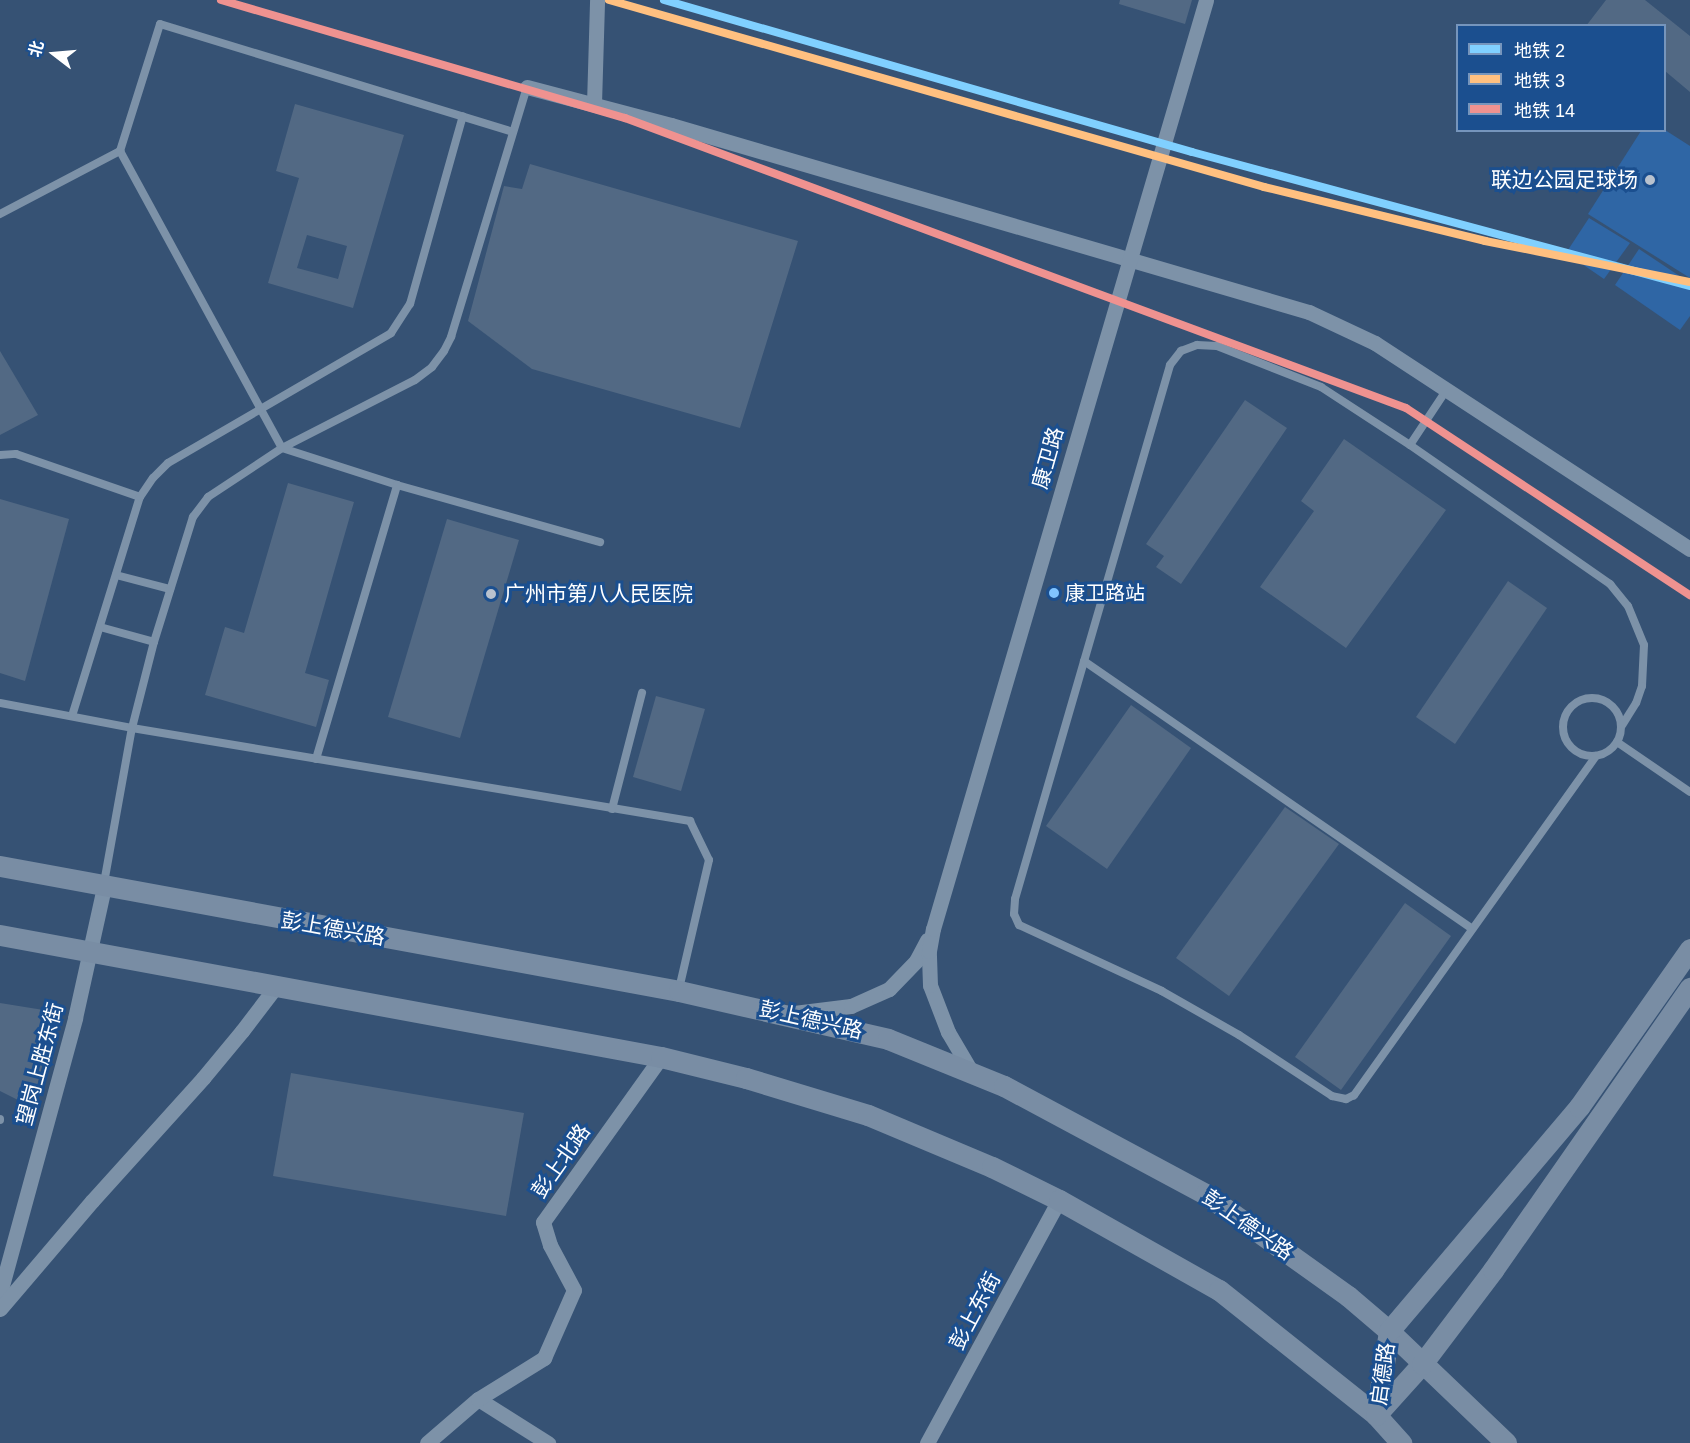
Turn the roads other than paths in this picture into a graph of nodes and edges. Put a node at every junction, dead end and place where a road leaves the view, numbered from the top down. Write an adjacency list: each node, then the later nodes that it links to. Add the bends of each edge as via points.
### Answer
1 (597, 0): 4 (street)
2 (1206, 0): 9 (street, 康卫路)
3 (527, 87): 4 (street); 6 (lane)
4 (594, 104): 9 (street)
5 (463, 116): 6 (lane); 7 (lane, via 160,24); 11 (lane, via 410,304 401,321 377,343)
6 (513, 132): 13 (lane, via 444,351 415,380)
7 (120, 151): 8 (lane); 11 (lane)
8 (0, 214)
9 (1128, 258): 10 (street, via 1310,312 1375,343); 37 (street, 康卫路)
10 (1448, 388): 12 (lane); 18 (street)
11 (263, 408): 13 (lane); 16 (lane, via 168,463)
12 (1410, 445): 23 (lane, via 1321,387 1217,346 1197,345 1181,351 1170,365); 27 (lane, via 1610,584 1628,606 1644,645 1644,664 1636,703)
13 (282, 448): 15 (lane); 20 (lane, via 201,504 193,517)
14 (0, 455): 16 (lane, via 16,454)
15 (397, 484): 17 (lane); 31 (lane)
16 (140, 497): 19 (lane)
17 (600, 542)
18 (1690, 549)
19 (116, 575): 20 (lane); 21 (lane)
20 (170, 590): 22 (lane)
21 (100, 627): 22 (lane); 26 (lane)
22 (154, 642): 28 (lane)
23 (1084, 661): 36 (lane); 36 (lane, via 1015,899 1014,914 1019,925 1162,991 1339,1100 1354,1095)
24 (642, 693): 33 (lane)
25 (0, 703): 26 (lane)
26 (72, 716): 28 (lane)
27 (1622, 725): 29 (lane); 30 (lane, via 1613,706 1597,698 1582,699 1570,708 1563,724 1569,743 1582,754)
28 (132, 728): 31 (lane); 35 (lane)
29 (1617, 742): 30 (lane); 32 (lane)
30 (1596, 756): 36 (lane)
31 (316, 759): 33 (lane)
32 (1690, 792)
33 (612, 809): 43 (lane, via 690,821 709,860)
34 (0, 867): 35 (street, 彭上德兴路)
35 (104, 887): 40 (street, 望岗上胜东街); 43 (street, 彭上德兴路)
36 (1471, 928)
37 (933, 929): 44 (street, via 916,961 889,989 851,1006); 46 (street, via 930,985 948,1032)
38 (0, 935): 40 (street)
39 (1690, 950): 50 (street, 启德路, via 1579,1107)
40 (91, 951): 41 (street); 48 (street, 望岗上胜东街)
41 (277, 985): 45 (street); 49 (street, via 203,1078)
42 (1690, 988): 51 (street, 启德路, via 1493,1270)
43 (679, 991): 44 (street, 彭上德兴路)
44 (785, 1014): 46 (street, 彭上德兴路, via 880,1036)
45 (661, 1057): 47 (street, via 868,1115); 52 (street, 彭上北路, via 543,1222 550,1245 574,1290 544,1358)
46 (971, 1071): 50 (street, 彭上德兴路, via 1205,1194 1308,1266)
47 (1059, 1200): 53 (street, via 1219,1290); 56 (street, 彭上东街)
48 (0, 1293)
49 (0, 1309)
50 (1389, 1331): 51 (street, 彭上德兴路); 53 (street, 启德路)
51 (1422, 1364): 53 (street, 启德路); 58 (street, 彭上德兴路)
52 (478, 1399): 54 (street); 55 (street)
53 (1376, 1415): 57 (street)
54 (428, 1443)
55 (548, 1443)
56 (927, 1443)
57 (1401, 1443)
58 (1506, 1443)

